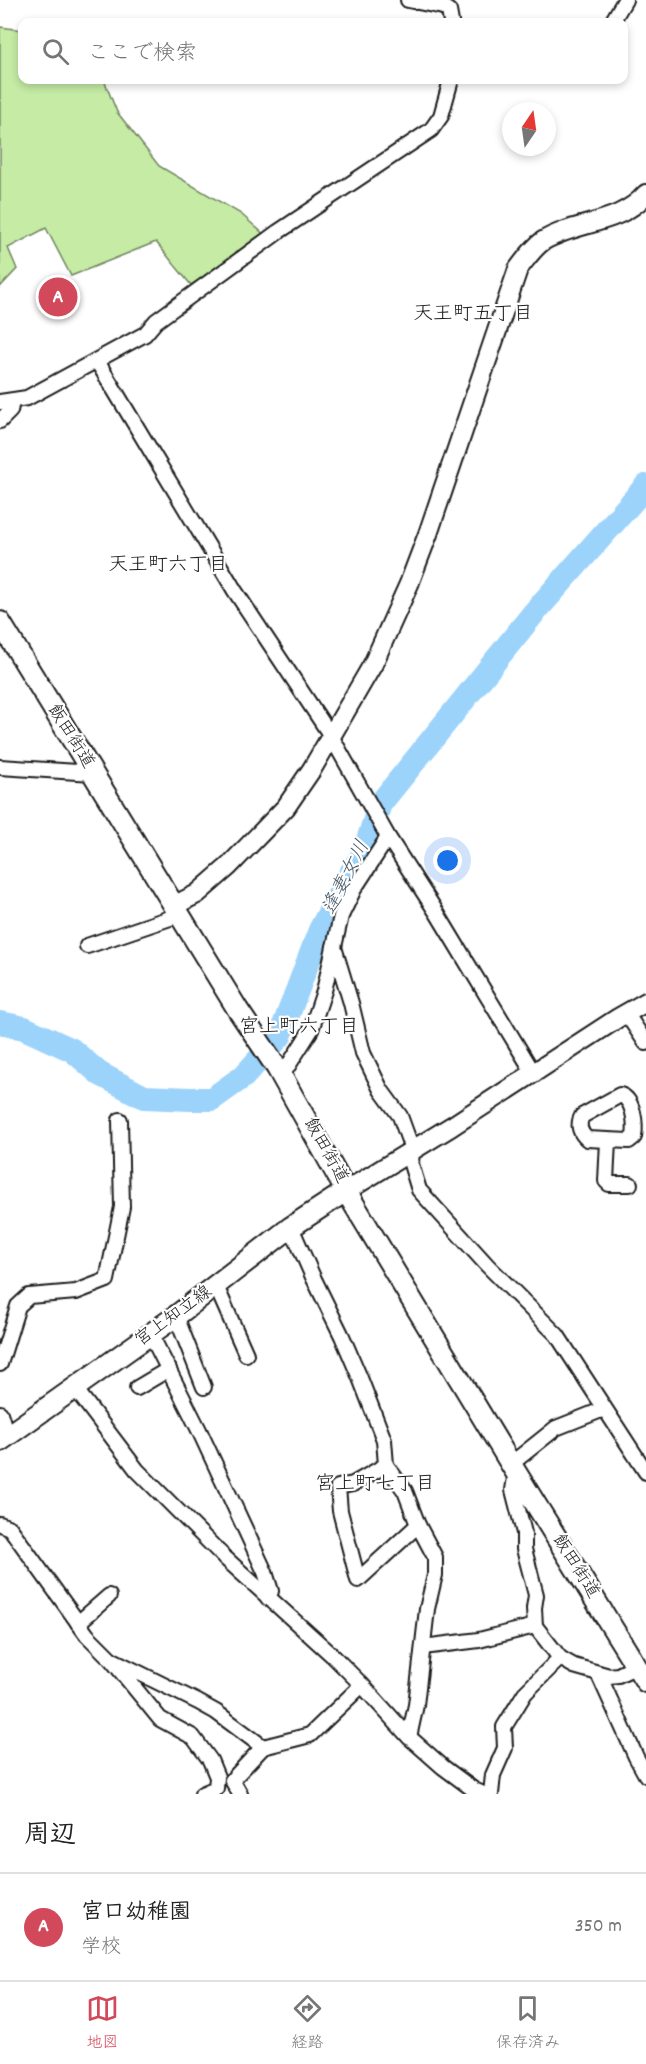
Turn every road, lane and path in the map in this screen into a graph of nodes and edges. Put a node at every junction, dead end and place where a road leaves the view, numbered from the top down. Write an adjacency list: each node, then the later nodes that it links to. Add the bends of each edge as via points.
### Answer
1 (408, 0): 3 (street, via 443,7 450,11)
2 (625, 0): 4 (street)
3 (451, 18)
4 (614, 18)
5 (450, 84): 7 (street, via 441,116 431,130 278,232 156,321 145,334)
6 (646, 194): 11 (street, via 617,215 543,241 529,252 518,269 409,585 373,664)
7 (97, 361): 8 (street, via 27,398); 11 (street, via 235,591)
8 (6, 402): 9 (street, via 10,411)
9 (0, 421)
10 (0, 622): 13 (main road, 飯田街道)
11 (331, 736): 14 (street); 15 (street, via 286,807 228,867)
12 (0, 767): 13 (street)
13 (93, 773): 15 (main road, 飯田街道)
14 (387, 834): 17 (street, via 341,916); 22 (street)
15 (177, 910): 16 (street); 21 (main road, 飯田街道)
16 (87, 946)
17 (334, 946): 21 (street, via 311,1030); 26 (street, via 367,1064 400,1116)
18 (646, 1002): 19 (street)
19 (626, 1013): 20 (street); 22 (street)
20 (646, 1043)
21 (279, 1072): 28 (main road, 飯田街道)
22 (533, 1072): 26 (street)
23 (120, 1120): 34 (street, via 122,1207 107,1280 76,1292 29,1296 18,1306)
24 (640, 1126): 25 (street, via 631,1140); 25 (street, via 629,1100 620,1095 582,1116 579,1122 587,1139)
25 (608, 1141): 27 (street, via 606,1181)
26 (412, 1149): 28 (street); 39 (street, via 411,1164 419,1190 557,1335)
27 (630, 1184)
28 (346, 1191): 29 (main road, 宮上知立線); 43 (main road, 飯田街道)
29 (291, 1227): 30 (main road, 宮上知立線); 42 (street, via 360,1378 384,1440)
30 (216, 1286): 31 (main road, 宮上知立線); 33 (street)
31 (176, 1316): 32 (main road, 宮上知立線); 37 (street)
32 (150, 1334): 35 (street); 36 (main road, 宮上知立線)
33 (246, 1354)
34 (0, 1364)
35 (169, 1369): 38 (street); 48 (street, via 266,1572 271,1591)
36 (74, 1387): 41 (main road, 宮上知立線); 48 (street, via 137,1470)
37 (204, 1387)
38 (137, 1388)
39 (604, 1409): 43 (street, via 556,1428); 44 (street)
40 (0, 1413): 41 (street)
41 (3, 1439)
42 (386, 1465): 46 (street, via 405,1491); 46 (street, via 353,1484 338,1487 340,1511 358,1580)
43 (514, 1468): 50 (street, via 513,1490 536,1595); 55 (main road, 飯田街道)
44 (646, 1472)
45 (0, 1524): 49 (street, via 9,1528)
46 (418, 1525): 51 (street, via 435,1557)
47 (109, 1596): 49 (street)
48 (268, 1598): 56 (street)
49 (78, 1623): 53 (street)
50 (535, 1626): 51 (street, via 479,1640); 52 (street)
51 (423, 1647): 57 (street)
52 (560, 1658): 54 (street); 63 (street, via 525,1693 504,1727 505,1748 493,1775)
53 (111, 1659): 58 (street, via 216,1712); 60 (street, via 160,1719 193,1737 210,1760 217,1777 216,1788)
54 (598, 1673): 55 (street); 59 (street)
55 (641, 1674)
56 (362, 1685): 57 (street); 58 (street, via 310,1735)
57 (409, 1737): 62 (street, via 443,1767)
58 (263, 1747): 61 (street, via 232,1780)
59 (646, 1775)
60 (202, 1794)
61 (240, 1794)
62 (483, 1794)
63 (490, 1794)

